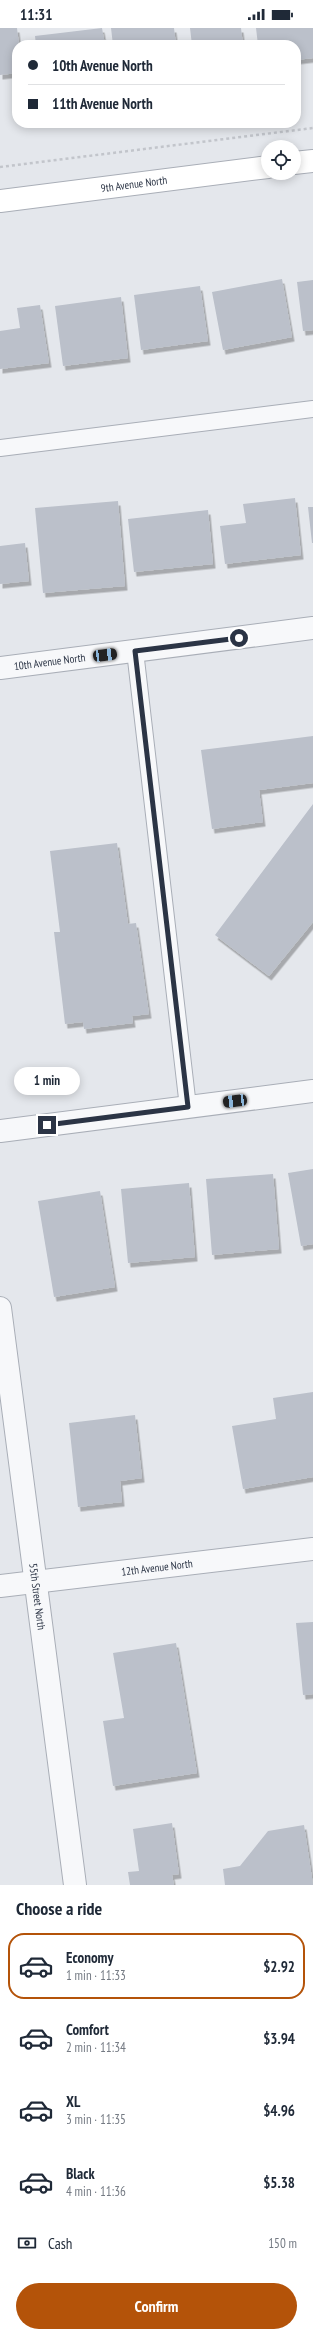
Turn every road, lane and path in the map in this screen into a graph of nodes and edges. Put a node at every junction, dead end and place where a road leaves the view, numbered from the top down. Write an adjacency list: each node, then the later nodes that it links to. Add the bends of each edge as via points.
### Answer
1 (313, 128): 4 (path)
2 (313, 161): 3 (street)
3 (301, 162)
4 (0, 167)
5 (261, 168): 6 (street, 9th Avenue North)
6 (0, 201)
7 (313, 409): 8 (lane)
8 (0, 448)
9 (313, 628): 10 (street, 10th Avenue North)
10 (135, 651): 11 (street, 10th Avenue North); 13 (lane)
11 (0, 668)
12 (313, 1091): 13 (street)
13 (188, 1107): 14 (street)
14 (0, 1131)
15 (0, 1308): 17 (street, 55th Street North)
16 (313, 1549): 17 (street, 12th Avenue North)
17 (36, 1581): 18 (street, 12th Avenue North); 19 (street, 55th Street North)
18 (0, 1586)
19 (76, 1885)

